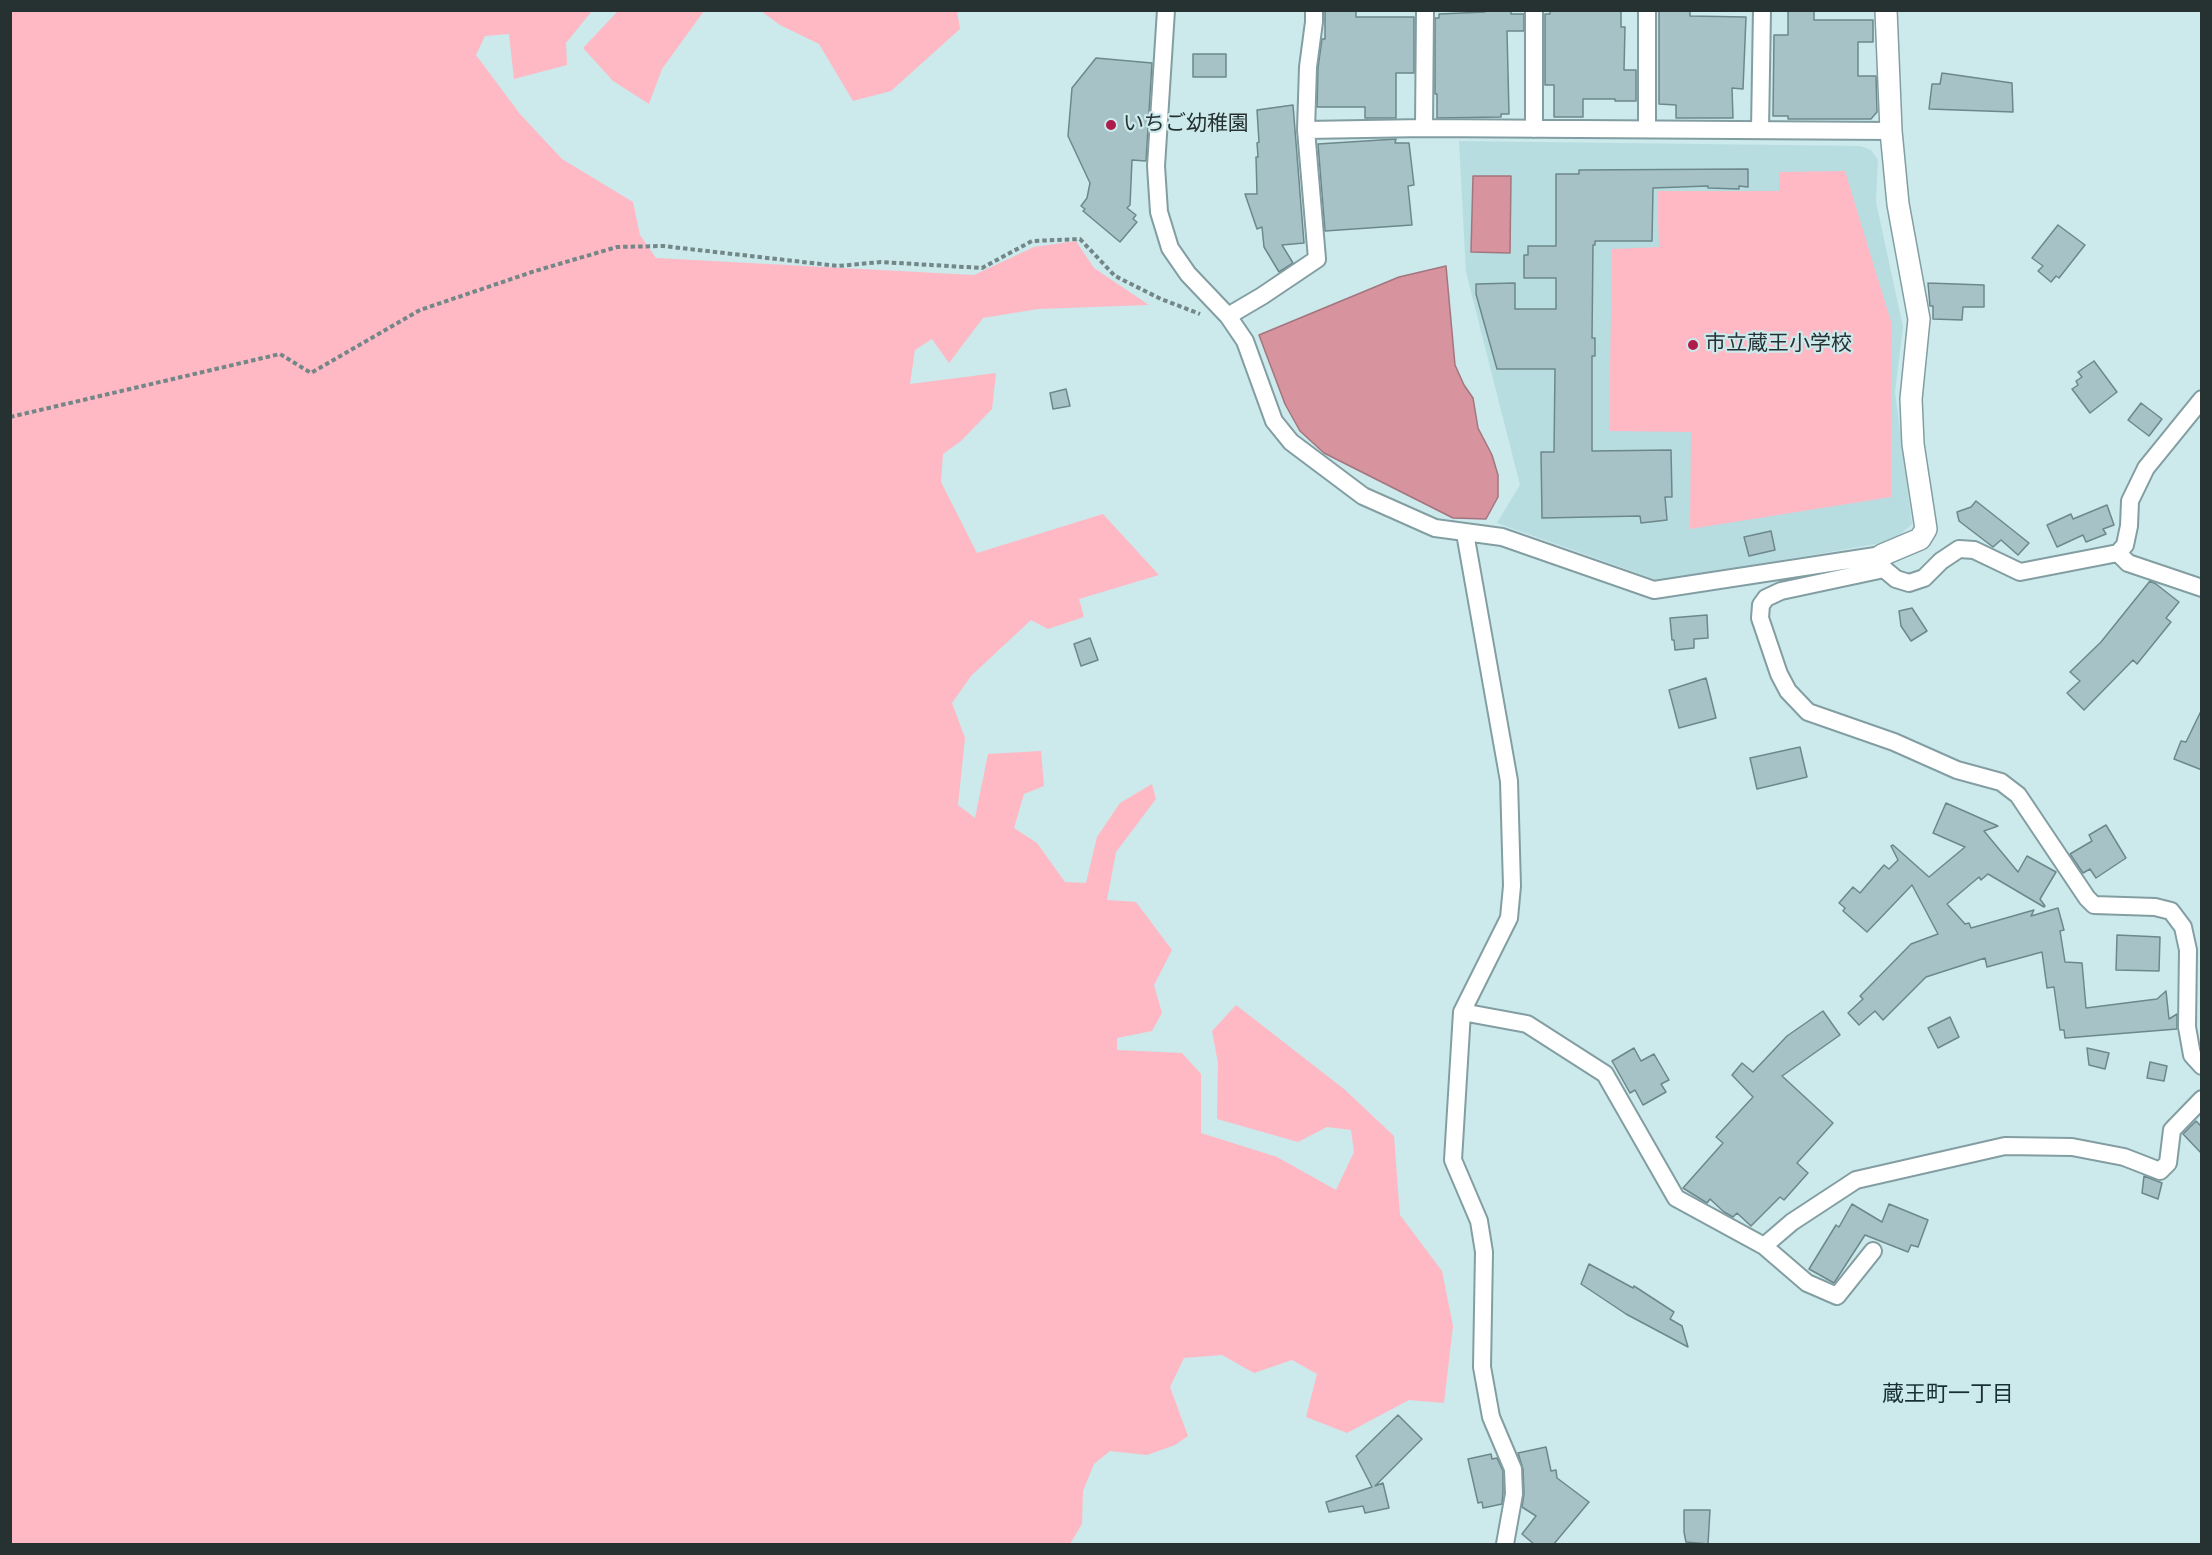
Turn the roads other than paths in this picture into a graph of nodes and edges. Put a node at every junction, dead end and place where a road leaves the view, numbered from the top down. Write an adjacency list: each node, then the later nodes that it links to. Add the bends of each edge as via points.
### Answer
1 (1166, 10): 14 (street, via 1156,166 1159,212 1170,248 1188,274)
2 (1314, 10): 11 (street)
3 (1425, 10): 8 (street)
4 (1534, 10): 9 (street)
5 (1647, 10): 10 (street)
6 (1762, 10): 12 (street)
7 (1886, 10): 13 (street)
8 (1424, 128): 9 (street); 11 (street)
9 (1533, 129): 10 (street)
10 (1647, 129): 12 (street)
11 (1306, 130): 14 (street, via 1317,260)
12 (1760, 130): 13 (street)
13 (1891, 131): 18 (street, via 1898,204 1919,319 1911,399 1913,444 1926,529 1920,539)
14 (1228, 316): 16 (street, via 1245,341 1274,421 1291,442 1363,496 1435,528)
15 (2202, 399): 17 (street, via 2146,468 2130,501 2125,545)
16 (1465, 533): 18 (street, via 1502,537 1654,590); 20 (street, via 1509,782 1512,886 1509,918)
17 (2118, 554): 18 (street, via 2020,572 1974,550 1959,549 1924,578 1909,583 1896,579); 19 (street, via 2128,563)
18 (1883, 562): 21 (street, via 1766,597 1760,618 1788,691 1808,712 1894,742 1957,770 2001,782 2018,795 2094,905 2171,911 2183,927 2188,950 2187,1027 2192,1055)
19 (2202, 588)
20 (1462, 1012): 23 (street, via 1527,1024 1605,1074 1676,1198); 25 (street, via 1453,1160 1479,1221 1484,1252 1482,1367 1491,1417 1513,1469 1514,1494)
21 (2202, 1066)
22 (2202, 1099): 23 (street, via 2172,1130 2168,1163 2160,1171 2124,1157 2072,1147 2005,1146 1856,1180 1792,1222)
23 (1764, 1246): 24 (street, via 1806,1283 1837,1296)
24 (1873, 1251)
25 (1505, 1545)

